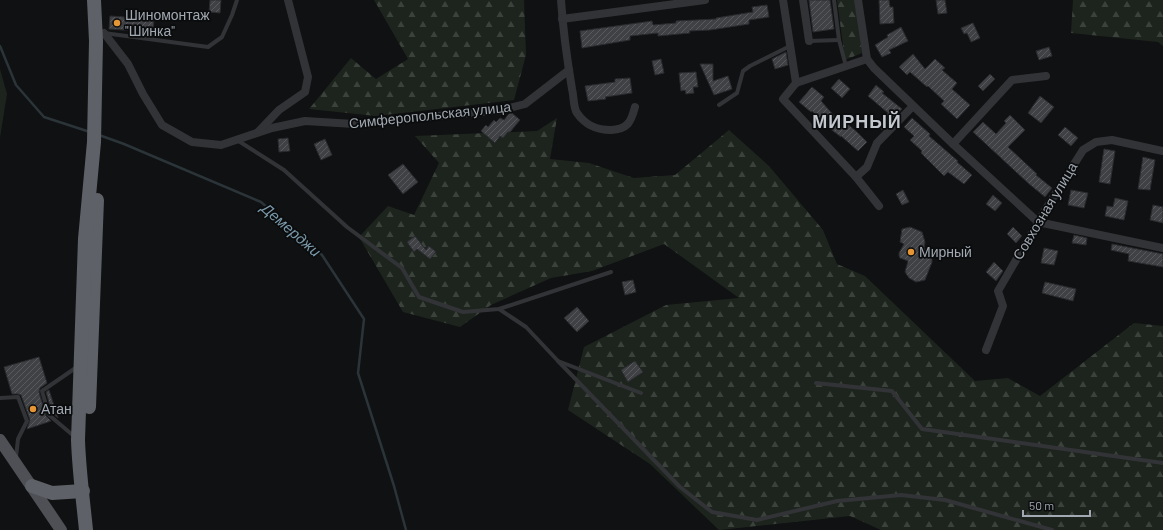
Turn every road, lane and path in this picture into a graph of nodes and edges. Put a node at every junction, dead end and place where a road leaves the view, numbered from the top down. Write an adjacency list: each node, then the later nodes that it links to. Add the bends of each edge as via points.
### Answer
1 (94, 0): 24 (highway)
2 (103, 0): 12 (highway)
3 (237, 0): 12 (lane, via 222,36 208,47)
4 (288, 0): 25 (street, Симферопольская улица, via 308,77 305,92 279,110)
5 (560, 0): 11 (street)
6 (705, 0): 11 (street)
7 (783, 0): 15 (street)
8 (803, 0): 14 (street)
9 (834, 0): 13 (lane)
10 (858, 0): 16 (street)
11 (562, 19): 18 (street)
12 (104, 32): 24 (highway); 26 (street, Симферопольская улица, via 128,64 162,125 192,142 221,145)
13 (839, 40): 14 (lane); 17 (lane)
14 (809, 41)
15 (790, 46): 20 (street); 21 (lane, via 750,66 744,71 737,93)
16 (867, 59): 17 (street); 22 (street)
17 (846, 66): 20 (street)
18 (569, 70): 23 (street, via 576,112 592,127 600,130 621,129 628,124); 25 (street, Симферопольская улица, via 525,104 502,110 354,124 305,121)
19 (1046, 76): 28 (street, via 1012,80)
20 (796, 83): 30 (street, via 782,100)
21 (719, 105)
22 (913, 106): 28 (street); 30 (street, via 877,143 867,167)
23 (635, 107)
24 (97, 126): 27 (highway)
25 (257, 133): 26 (street, Симферопольская улица)
26 (236, 140): 35 (lane, via 284,170 347,227 402,268 419,297 463,312)
27 (97, 142): 38 (highway, via 85,239); 47 (highway, via 92,344)
28 (953, 144): 32 (street)
29 (1163, 151): 32 (street, Совхозная улица, via 1112,140 1096,142 1083,150)
30 (856, 178): 31 (street)
31 (879, 206)
32 (1038, 222): 33 (street); 36 (street, Совхозная улица, via 998,291 1003,306)
33 (1163, 248)
34 (611, 272): 35 (lane)
35 (499, 309): 37 (lane, via 526,326)
36 (986, 350)
37 (558, 362): 40 (lane); 50 (lane, via 680,487 712,512 757,520 837,501 901,495 945,500)
38 (81, 364): 43 (highway); 43 (lane, via 42,391 50,415)
39 (816, 383): 45 (lane, via 892,391 922,429)
40 (641, 393)
41 (0, 398): 44 (lane, via 18,398 27,421 18,439)
42 (0, 440): 44 (main road)
43 (78, 440): 47 (highway)
44 (15, 462): 46 (main road)
45 (1163, 463)
46 (32, 486): 47 (highway, via 52,492); 48 (main road)
47 (83, 491): 49 (highway)
48 (61, 530)
49 (86, 530)
50 (1052, 530)

